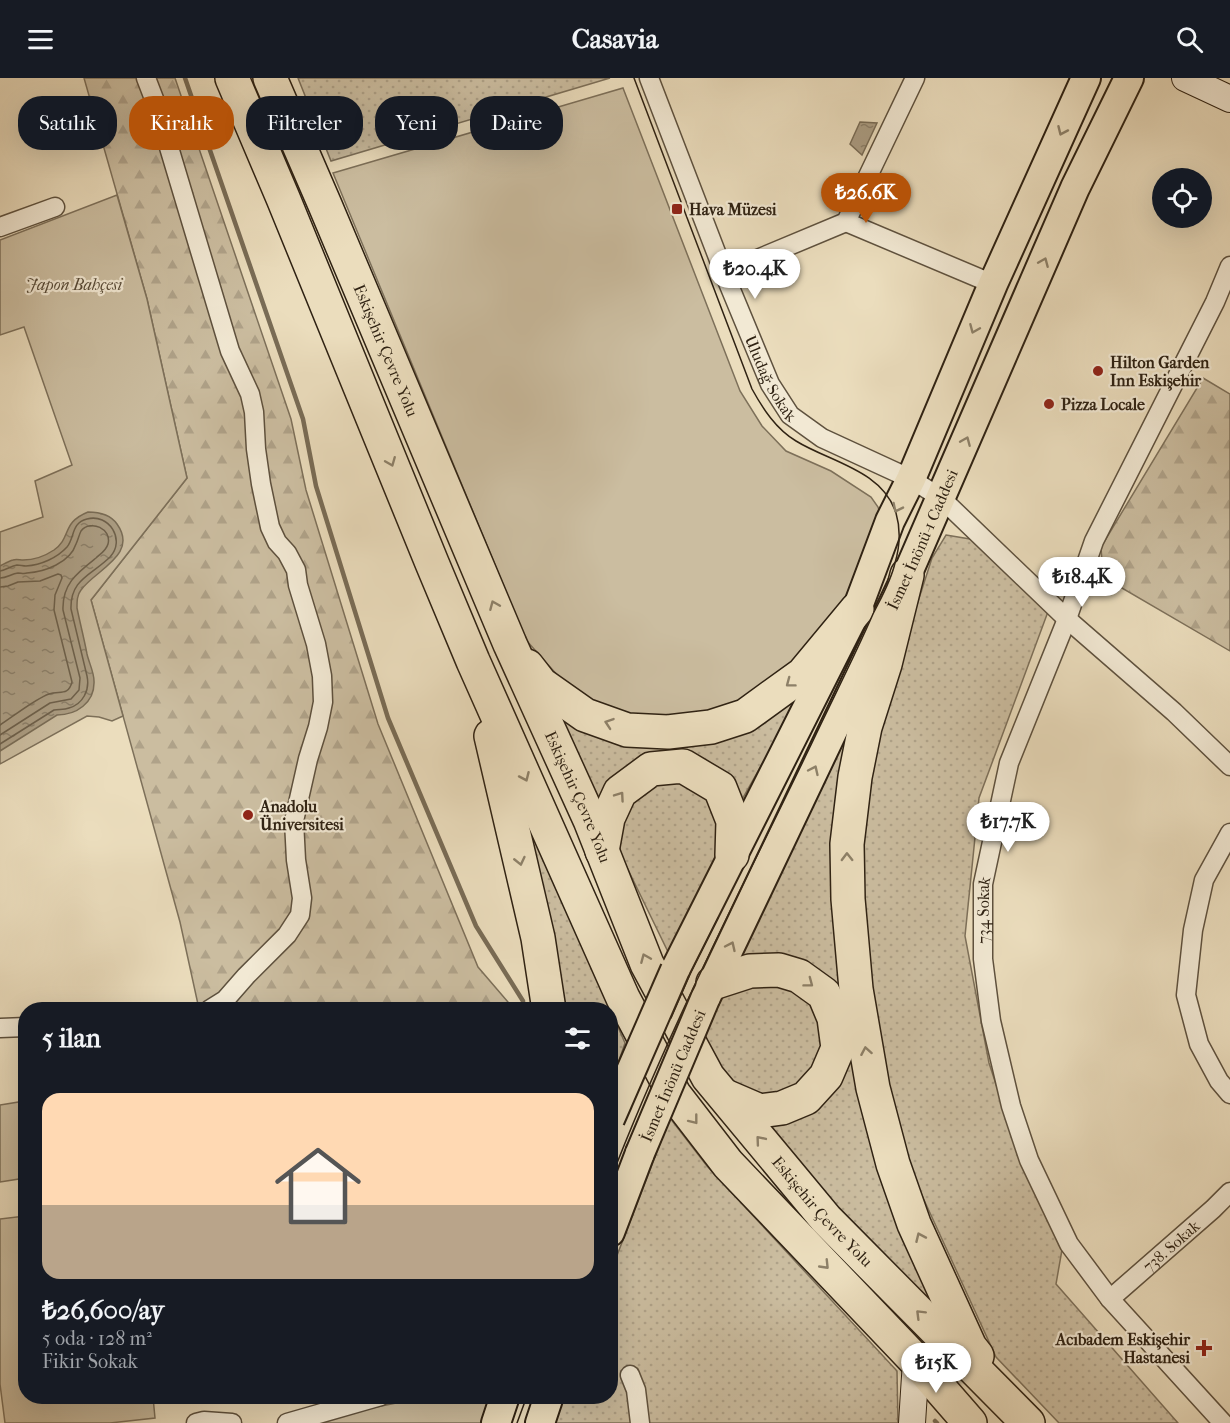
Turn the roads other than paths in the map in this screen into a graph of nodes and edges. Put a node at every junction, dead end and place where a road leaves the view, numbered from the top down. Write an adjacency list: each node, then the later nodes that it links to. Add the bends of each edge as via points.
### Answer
1 (146, 78): 32 (street, via 230,351 250,394 270,527 296,570 322,676 318,728 294,821 302,898 300,915 287,935)
2 (211, 78): 19 (highway)
3 (232, 78): 19 (highway)
4 (270, 78): 12 (highway, Eskişehir Çevre Yolu)
5 (281, 78): 12 (highway)
6 (649, 78): 17 (street, Uludağ Sokak)
7 (915, 78): 14 (street)
8 (1086, 78): 18 (main road, İsmet İnönü-1 Caddesi, one-way to 18)
9 (1129, 78): 21 (main road, İsmet İnönü-1 Caddesi, one-way to 9, via 1071,198)
10 (1185, 78): 11 (street)
11 (1230, 99)
12 (326, 205): 25 (highway, Eskişehir Çevre Yolu, one-way to 12)
13 (55, 207): 15 (street)
14 (846, 222): 17 (street); 18 (street)
15 (0, 227)
16 (1230, 266): 24 (street, 734 Sokak, via 1094,541)
17 (724, 273): 20 (street, Uludağ Sokak, via 770,384 790,415 822,438)
18 (993, 284): 20 (main road, İsmet İnönü-1 Caddesi, one-way to 20)
19 (373, 419): 26 (highway, one-way to 26)
20 (911, 480): 21 (street, Uludağ Sokak); 23 (main road, İsmet İnönü-1 Caddesi, one-way to 23, via 890,521)
21 (941, 498): 22 (main road, İsmet İnönü-1 Caddesi); 24 (street, Uludağ Sokak)
22 (907, 575): 31 (main road, İsmet İnönü-1 Caddesi, one-way to 22); 47 (highway, one-way to 22, via 970,1347 914,1224 873,1088 856,989 847,844 855,777)
23 (856, 609): 25 (highway, one-way to 25, via 803,674 760,706 745,716 711,727 679,731 627,730 585,715 541,684); 30 (main road, İsmet İnönü-1 Caddesi)
24 (1067, 619): 27 (street, Uludağ Sokak); 41 (street, 734 Sokak, via 1009,763 983,884 983,959 1011,1106 1029,1160 1069,1244)
25 (510, 644): 29 (highway, Eskişehir Çevre Yolu)
26 (473, 661): 33 (highway, one-way to 33, via 538,938); 42 (highway, one-way to 42, via 623,998 674,1094 728,1164)
27 (1230, 766)
28 (1230, 833): 36 (street, via 1204,880 1193,930 1186,995 1199,1044)
29 (602, 851): 30 (highway, one-way to 30, via 608,818 620,792 651,769 683,766 720,788 733,821); 37 (highway, Eskişehir Çevre Yolu, one-way to 29, via 708,1077 647,964)
30 (732, 855): 38 (main road, İsmet İnönü-1 Caddesi, bridge, via 675,970)
31 (709, 991): 37 (highway, one-way to 37, via 750,971 779,970 799,976 824,994 834,1018 838,1048 826,1076 806,1098 782,1108 760,1111); 40 (main road, İsmet İnönü Caddesi, bridge)
32 (221, 1002)
33 (548, 1002)
34 (18, 1027): 35 (street)
35 (0, 1028)
36 (1230, 1094)
37 (722, 1095): 47 (highway, Eskişehir Çevre Yolu, one-way to 37, via 826,1219)
38 (618, 1101)
39 (1230, 1192): 41 (street, 738. Sokak)
40 (618, 1211)
41 (1110, 1299): 56 (street, 734 Sokak)
42 (916, 1361): 54 (street); 55 (highway)
43 (630, 1375): 53 (street)
44 (353, 1404): 50 (street)
45 (502, 1404): 51 (main road)
46 (546, 1404): 52 (main road)
47 (1024, 1419)
48 (196, 1423): 49 (street)
49 (232, 1423)
50 (287, 1423)
51 (496, 1423)
52 (540, 1423)
53 (640, 1423)
54 (912, 1423)
55 (970, 1423)
56 (1223, 1423)

